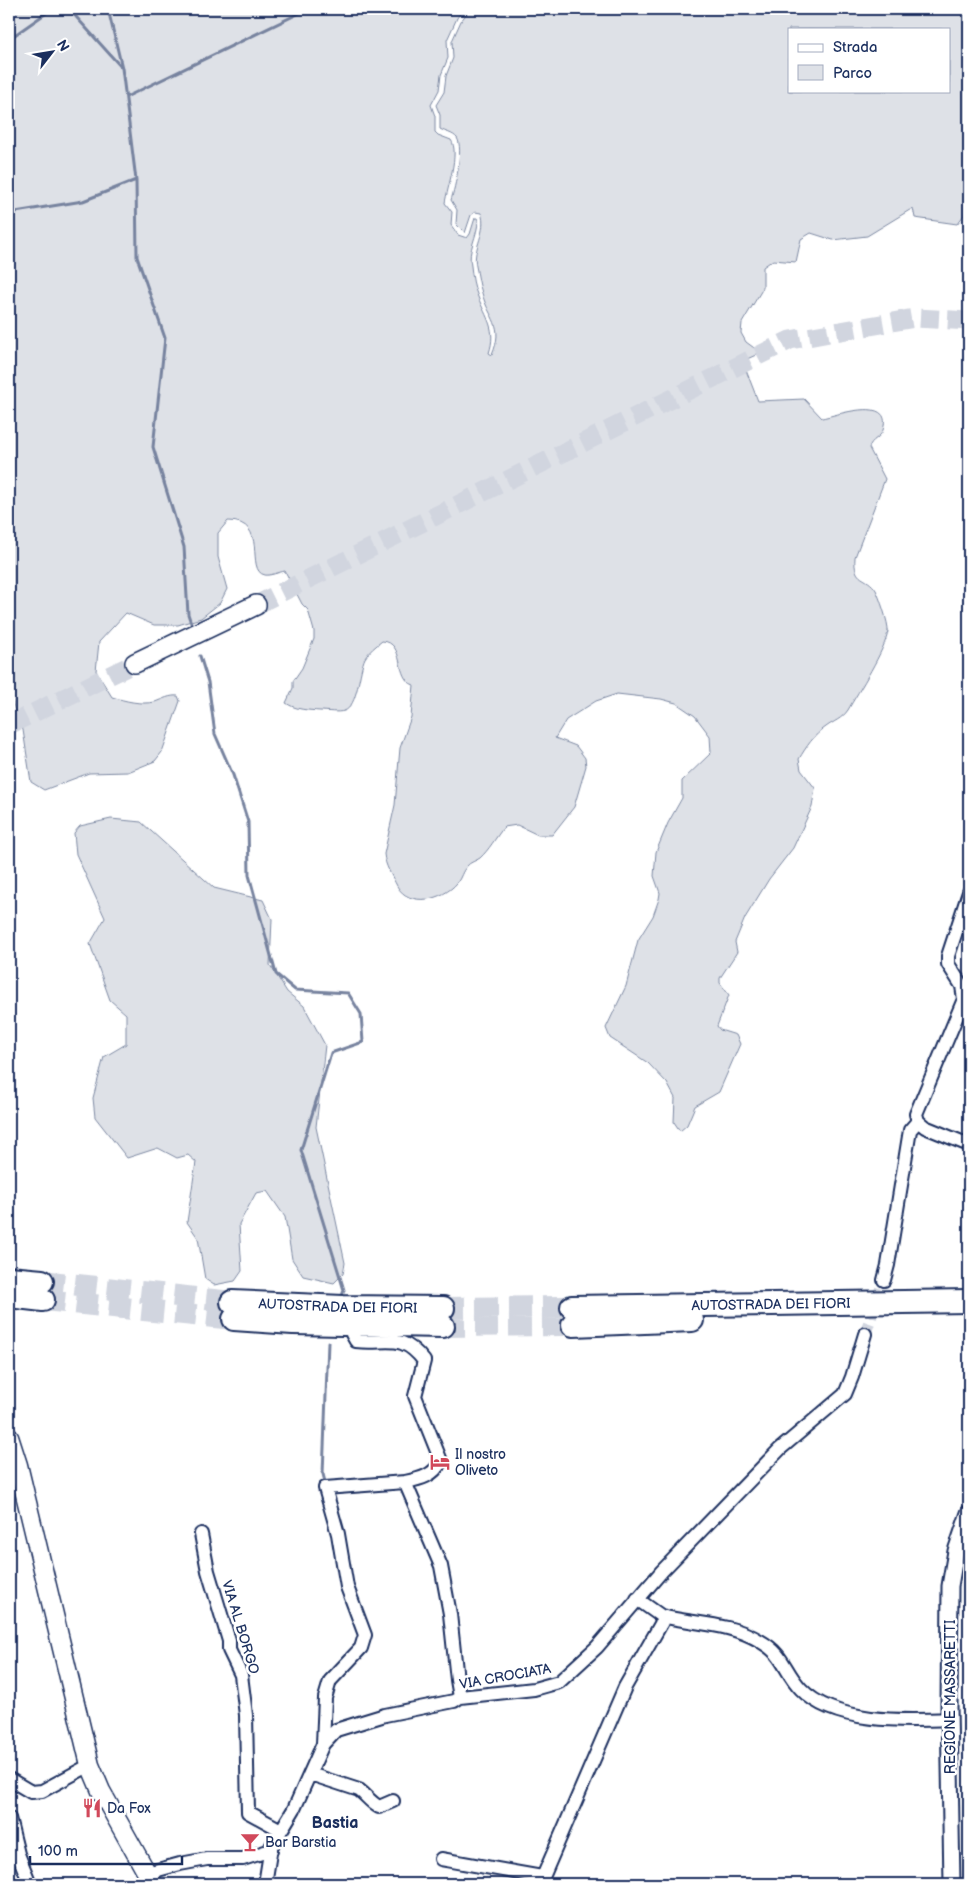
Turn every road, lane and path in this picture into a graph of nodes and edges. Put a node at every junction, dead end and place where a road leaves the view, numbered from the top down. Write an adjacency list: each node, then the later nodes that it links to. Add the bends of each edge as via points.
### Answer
1 (256, 605): 2 (main road)
2 (135, 663)
3 (969, 892): 4 (street, via 948,956 948,964 962,986 964,999 920,1100 916,1114)
4 (918, 1121): 5 (street); 7 (street, via 910,1130)
5 (969, 1145)
6 (9, 1278): 8 (highway, via 42,1291)
7 (884, 1280)
8 (9, 1296)
9 (969, 1301): 11 (highway, AUTOSTRADA DEI FIORI, via 572,1316 720,1319)
10 (233, 1310): 12 (highway, AUTOSTRADA DEI FIORI, via 344,1307)
11 (969, 1314)
12 (443, 1317)
13 (352, 1334): 16 (street, via 356,1341 404,1343 415,1350 424,1362 415,1396 441,1461 437,1470 421,1479)
14 (864, 1334): 19 (street, VIA CROCIATA, via 844,1394 780,1449)
15 (9, 1437): 24 (main road)
16 (405, 1482): 21 (street, via 441,1566); 23 (street, via 325,1488 338,1534 347,1588 365,1635 361,1648 330,1681 325,1698)
17 (969, 1513): 22 (street, REGIONE MASSARETTI, via 956,1551 950,1586)
18 (201, 1534): 29 (street, VIA AL BORGO, via 229,1650 241,1675 246,1715 248,1812)
19 (637, 1599): 20 (street); 21 (street, VIA CROCIATA, via 597,1647 559,1682 534,1689)
20 (661, 1616): 22 (street, via 735,1630 758,1639 780,1656 802,1691 832,1708 858,1717); 33 (street, via 662,1622 625,1687)
21 (460, 1697): 23 (street, VIA CROCIATA, via 336,1730)
22 (949, 1719): 36 (street, REGIONE MASSARETTI)
23 (323, 1744): 25 (street)
24 (90, 1765): 26 (street, via 42,1791 31,1792); 32 (main road)
25 (310, 1774): 27 (street, via 359,1790 379,1806); 29 (street)
26 (9, 1779)
27 (393, 1801)
28 (9, 1818): 34 (street)
29 (281, 1830): 30 (street)
30 (271, 1850): 32 (street, via 243,1859 207,1859 180,1864); 35 (street)
31 (441, 1860): 33 (street)
32 (150, 1879)
33 (541, 1880)
34 (30, 1884)
35 (265, 1884)
36 (952, 1884)

